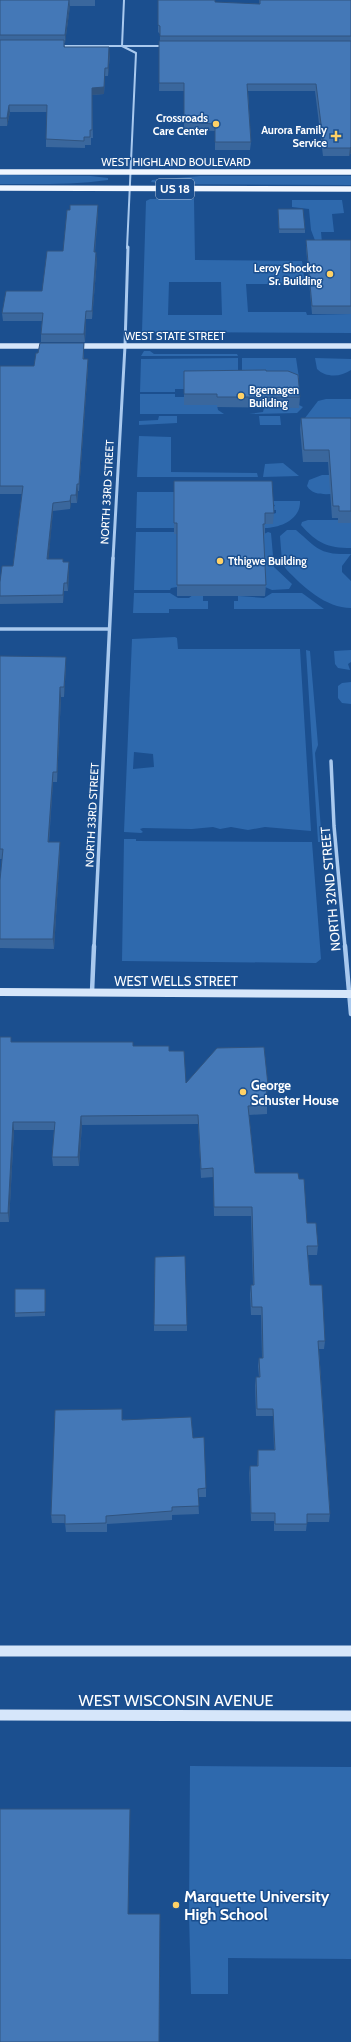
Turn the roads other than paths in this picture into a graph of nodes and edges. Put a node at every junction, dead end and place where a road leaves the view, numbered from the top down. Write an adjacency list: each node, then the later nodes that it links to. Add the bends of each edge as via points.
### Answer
1 (124, 0): 3 (street)
2 (52, 46): 3 (street)
3 (122, 46): 4 (street); 6 (street, NORTH 33RD STREET, via 136,53)
4 (171, 46)
5 (0, 172): 6 (main road, WEST HIGHLAND BOULEVARD / US 18)
6 (130, 172): 7 (main road, WEST HIGHLAND BOULEVARD / US 18); 9 (street, NORTH 33RD STREET)
7 (351, 172)
8 (0, 188): 9 (main road, US 18)
9 (129, 189): 10 (main road, US 18); 14 (street, NORTH 33RD STREET)
10 (351, 190)
11 (0, 346): 12 (street)
12 (60, 346)
13 (68, 346): 14 (street, WEST STATE STREET)
14 (125, 346): 15 (street, WEST STATE STREET); 17 (street, NORTH 33RD STREET)
15 (351, 346)
16 (0, 629): 17 (street)
17 (109, 630): 20 (street, NORTH 33RD STREET)
18 (331, 761): 21 (street, NORTH 32ND STREET, via 334,826)
19 (0, 992): 20 (street, WEST WELLS STREET)
20 (92, 992): 21 (street, WEST WELLS STREET)
21 (350, 994): 22 (street, NORTH 32ND STREET)
22 (351, 1014)
23 (0, 1651): 24 (street)
24 (351, 1651)
25 (0, 1715): 26 (street, WEST WISCONSIN AVENUE)
26 (351, 1716)

